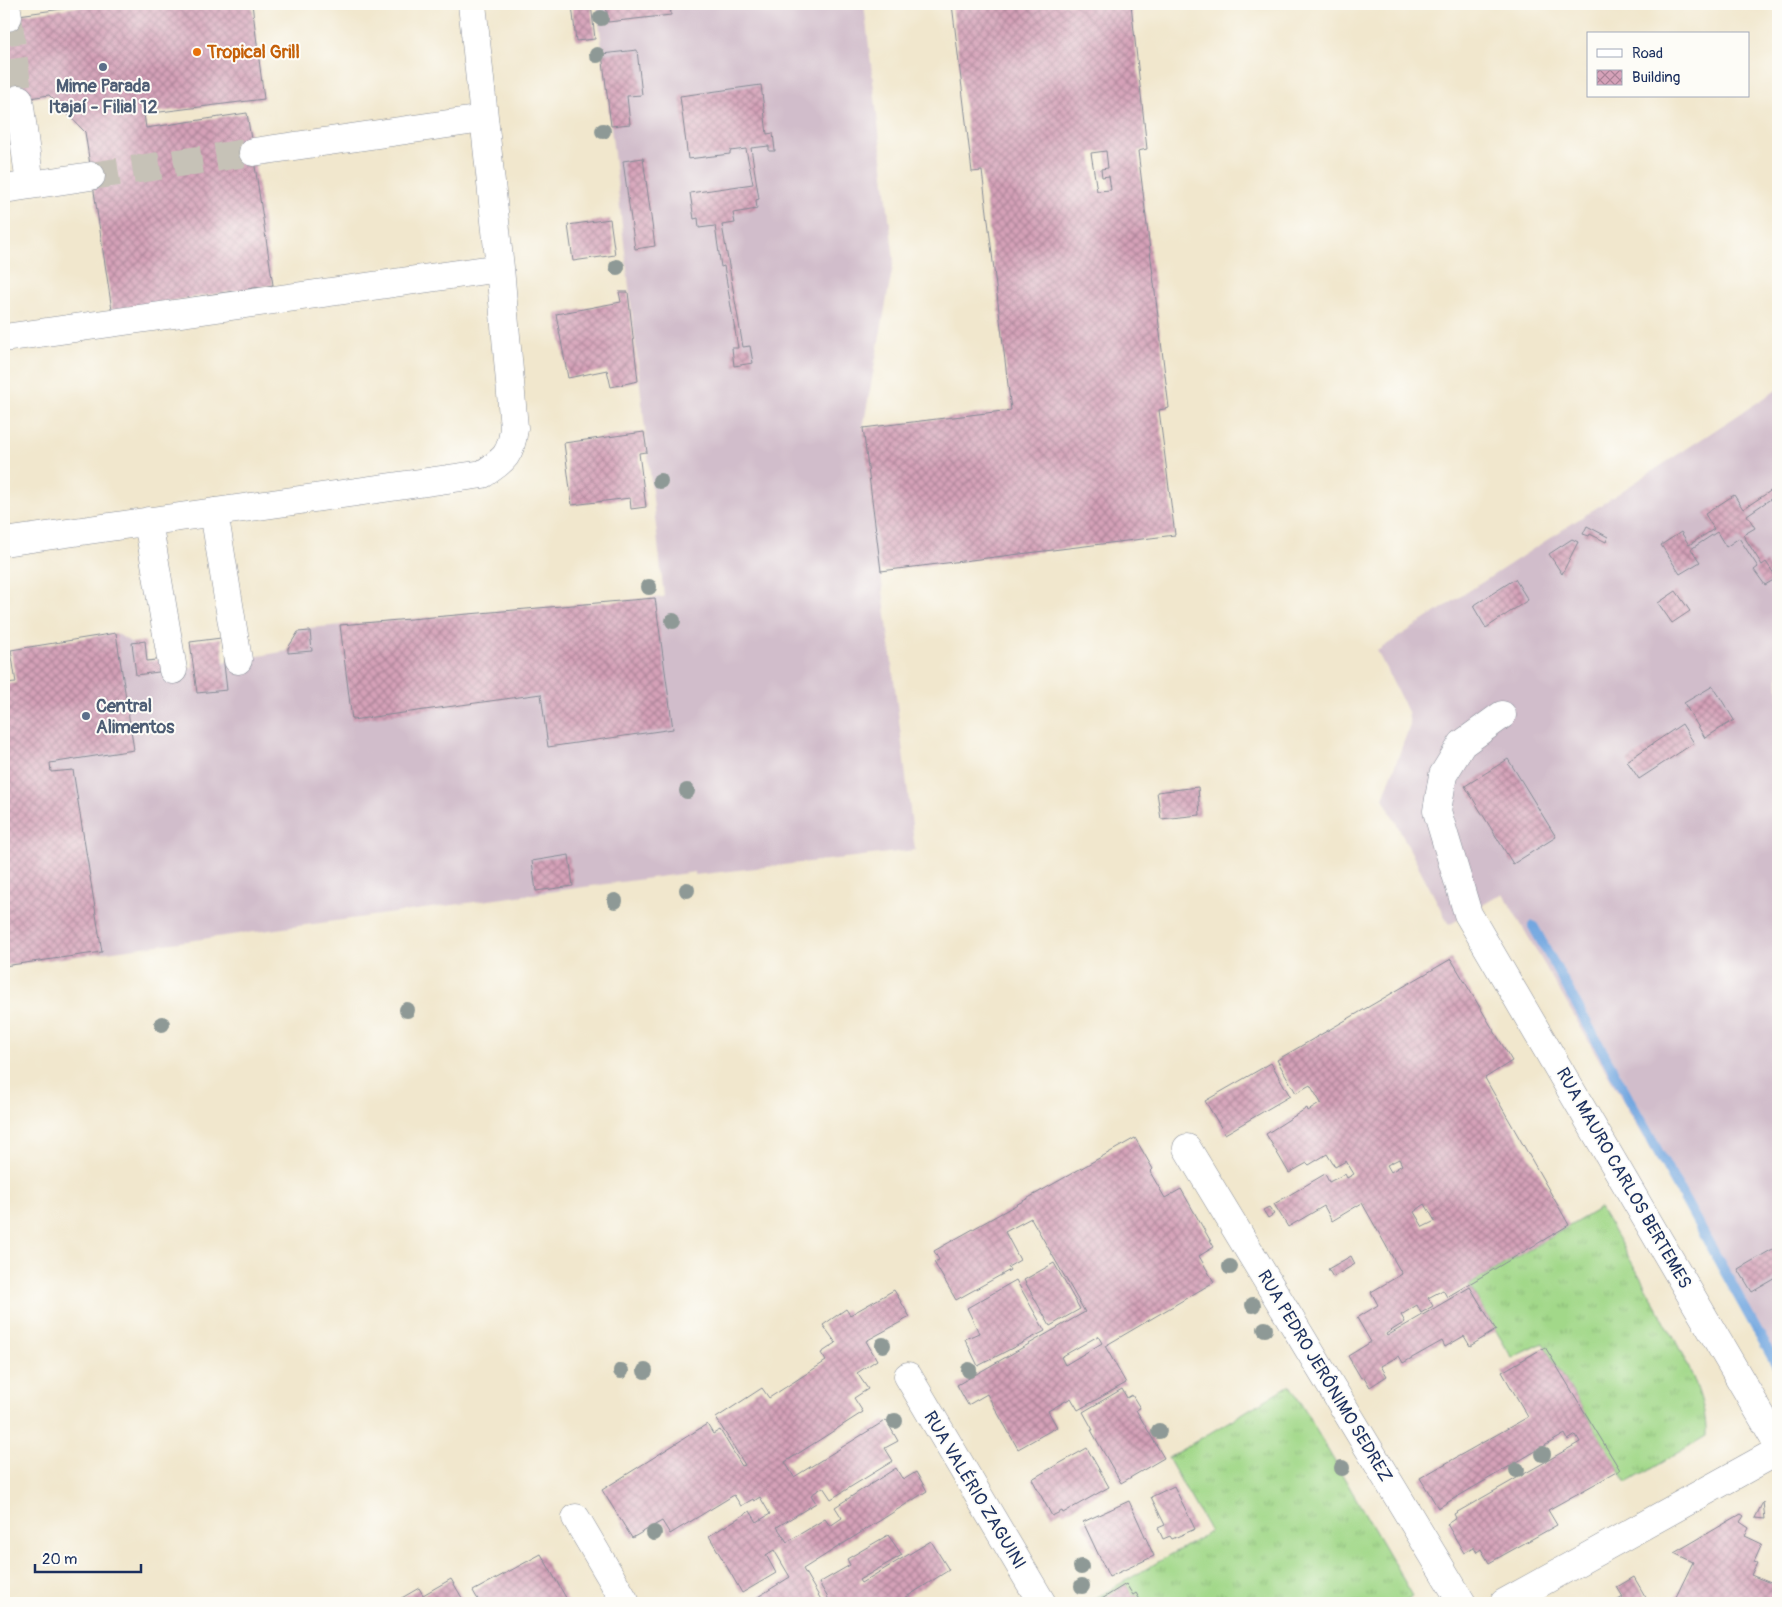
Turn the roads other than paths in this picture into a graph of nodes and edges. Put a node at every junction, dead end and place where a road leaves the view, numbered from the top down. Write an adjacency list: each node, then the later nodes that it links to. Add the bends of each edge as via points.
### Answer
1 (472, 4): 3 (street)
2 (19, 100): 6 (street)
3 (483, 119): 4 (street); 8 (street)
4 (253, 152)
5 (91, 176): 6 (street)
6 (30, 185): 7 (street)
7 (4, 189)
8 (500, 268): 9 (street); 10 (street, via 514,428 507,456 497,465 483,474)
9 (4, 338)
10 (214, 512): 11 (street); 13 (street)
11 (148, 521): 12 (street); 14 (street)
12 (4, 542)
13 (238, 660)
14 (173, 670)
15 (1502, 715): 18 (street, RUA MAURO CARLOS BERTEMES, via 1462,744 1443,775 1437,811 1468,914)
16 (1187, 1148): 23 (street, RUA PEDRO JERÔNIMO SEDREZ)
17 (908, 1376): 22 (street, RUA VALÉRIO ZAGUINI)
18 (1778, 1444)
19 (1778, 1451): 24 (street)
20 (576, 1518): 21 (street)
21 (626, 1603)
22 (1042, 1603)
23 (1462, 1603)
24 (1504, 1603)

